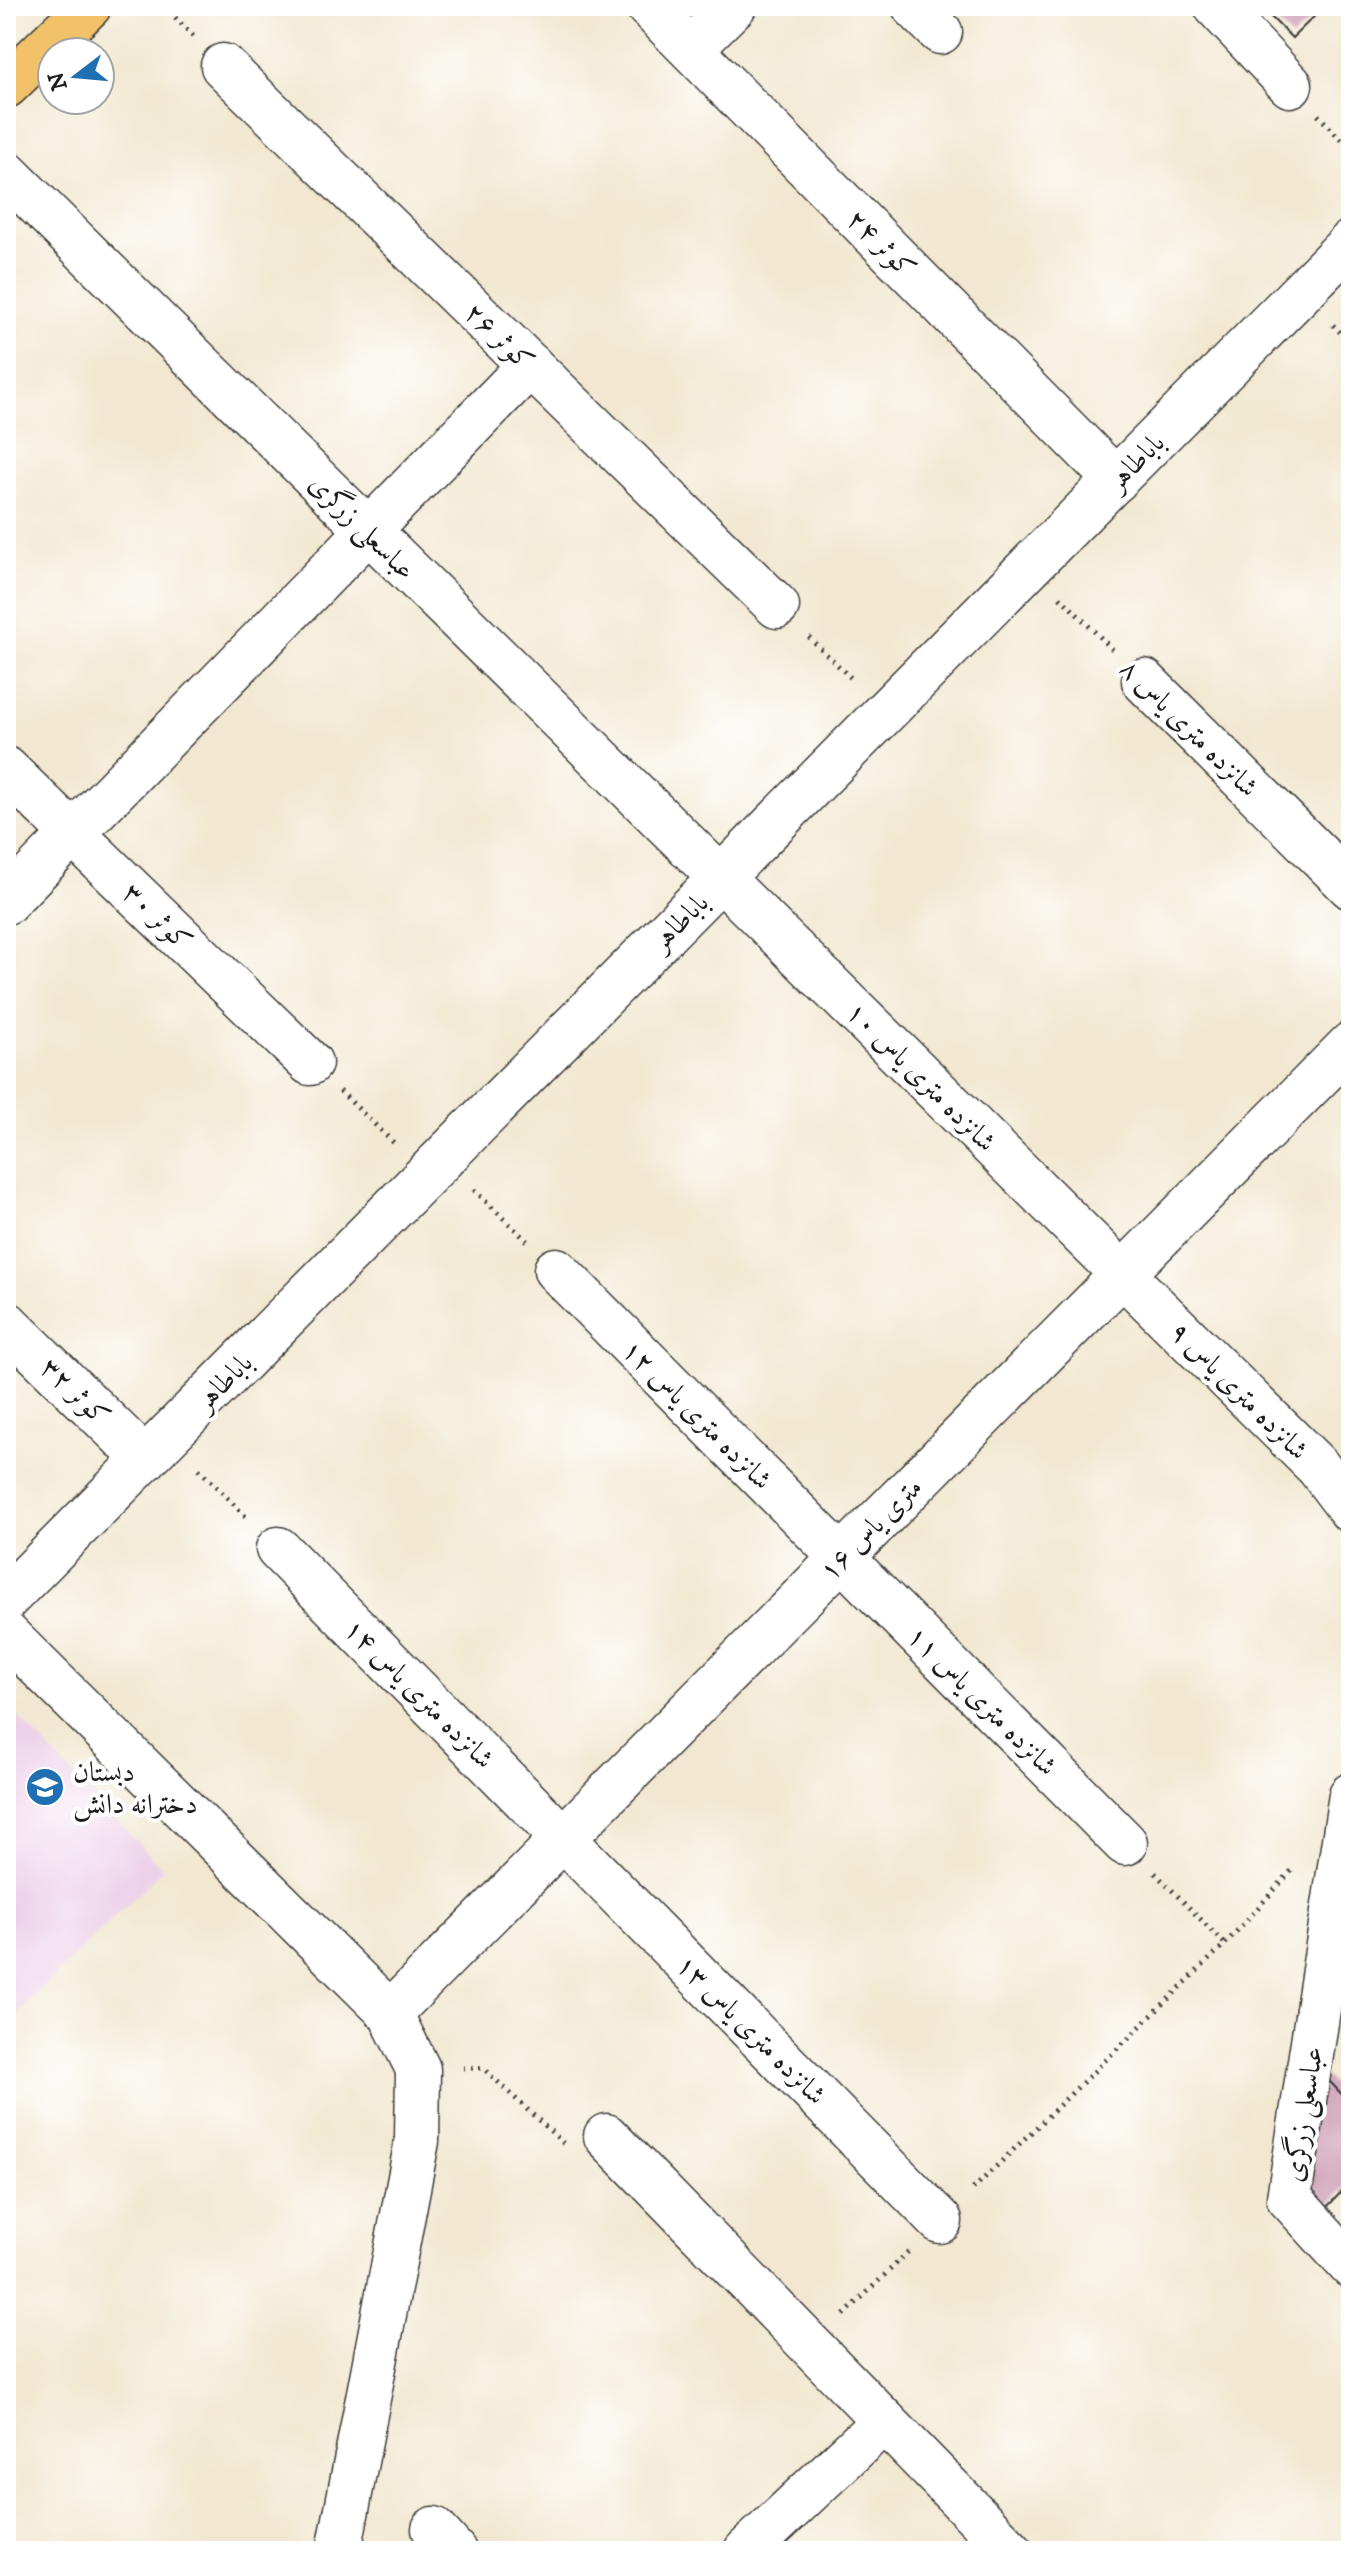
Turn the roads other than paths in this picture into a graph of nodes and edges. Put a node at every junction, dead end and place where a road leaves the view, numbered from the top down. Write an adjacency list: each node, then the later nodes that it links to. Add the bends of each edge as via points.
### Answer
1 (89, 6): 8 (main road)
2 (648, 6): 5 (street, کوثر ۲۴)
3 (734, 6): 5 (street)
4 (1216, 6): 7 (street)
5 (691, 48): 12 (street, کوثر ۲۴)
6 (223, 66): 11 (street, کوثر ۲۶)
7 (1290, 85)
8 (6, 86)
9 (6, 173): 13 (street, عباسعلی زرگری)
10 (1351, 242): 12 (street, باباطاهر)
11 (530, 365): 13 (street); 14 (street, کوثر ۲۶)
12 (1116, 480): 18 (street, باباطاهر)
13 (368, 531): 17 (street); 18 (street, عباسعلی زرگری)
14 (777, 606)
15 (1144, 681): 19 (street, شانزده متری یاس ۸)
16 (6, 769): 17 (street, کوثر ۳۰)
17 (73, 834): 20 (street); 22 (street, کوثر ۳۰)
18 (721, 878): 24 (street, شانزده متری یاس ۱۰); 26 (street, باباطاهر)
19 (1351, 887)
20 (6, 902)
21 (1351, 1044): 24 (street, ۱۶ متری یاس)
22 (310, 1063)
23 (556, 1270): 29 (street, شانزده متری یاس ۱۲)
24 (1122, 1274): 27 (street, شانزده متری یاس ۹, via 1318,1467); 29 (street, ۱۶ متری یاس)
25 (6, 1323): 26 (street, کوثر ۳۲)
26 (157, 1448): 30 (street, باباطاهر)
27 (1351, 1511)
28 (278, 1549): 33 (street, شانزده متری یاس ۱۴)
29 (841, 1558): 33 (street, ۱۶ متری یاس); 34 (street, شانزده متری یاس ۱۱)
30 (6, 1599)
31 (6, 1634): 35 (street)
32 (1351, 1795): 38 (street, عباسعلی زرگری, via 1289,2198)
33 (563, 1838): 35 (street, ۱۶ متری یاس); 37 (street, شانزده متری یاس ۱۳)
34 (1125, 1843)
35 (390, 2013): 40 (street, via 418,2069 417,2141)
36 (606, 2136): 39 (street)
37 (940, 2221)
38 (1351, 2266)
39 (884, 2421): 41 (street); 42 (street)
40 (339, 2551)
41 (746, 2551)
42 (1011, 2551)

